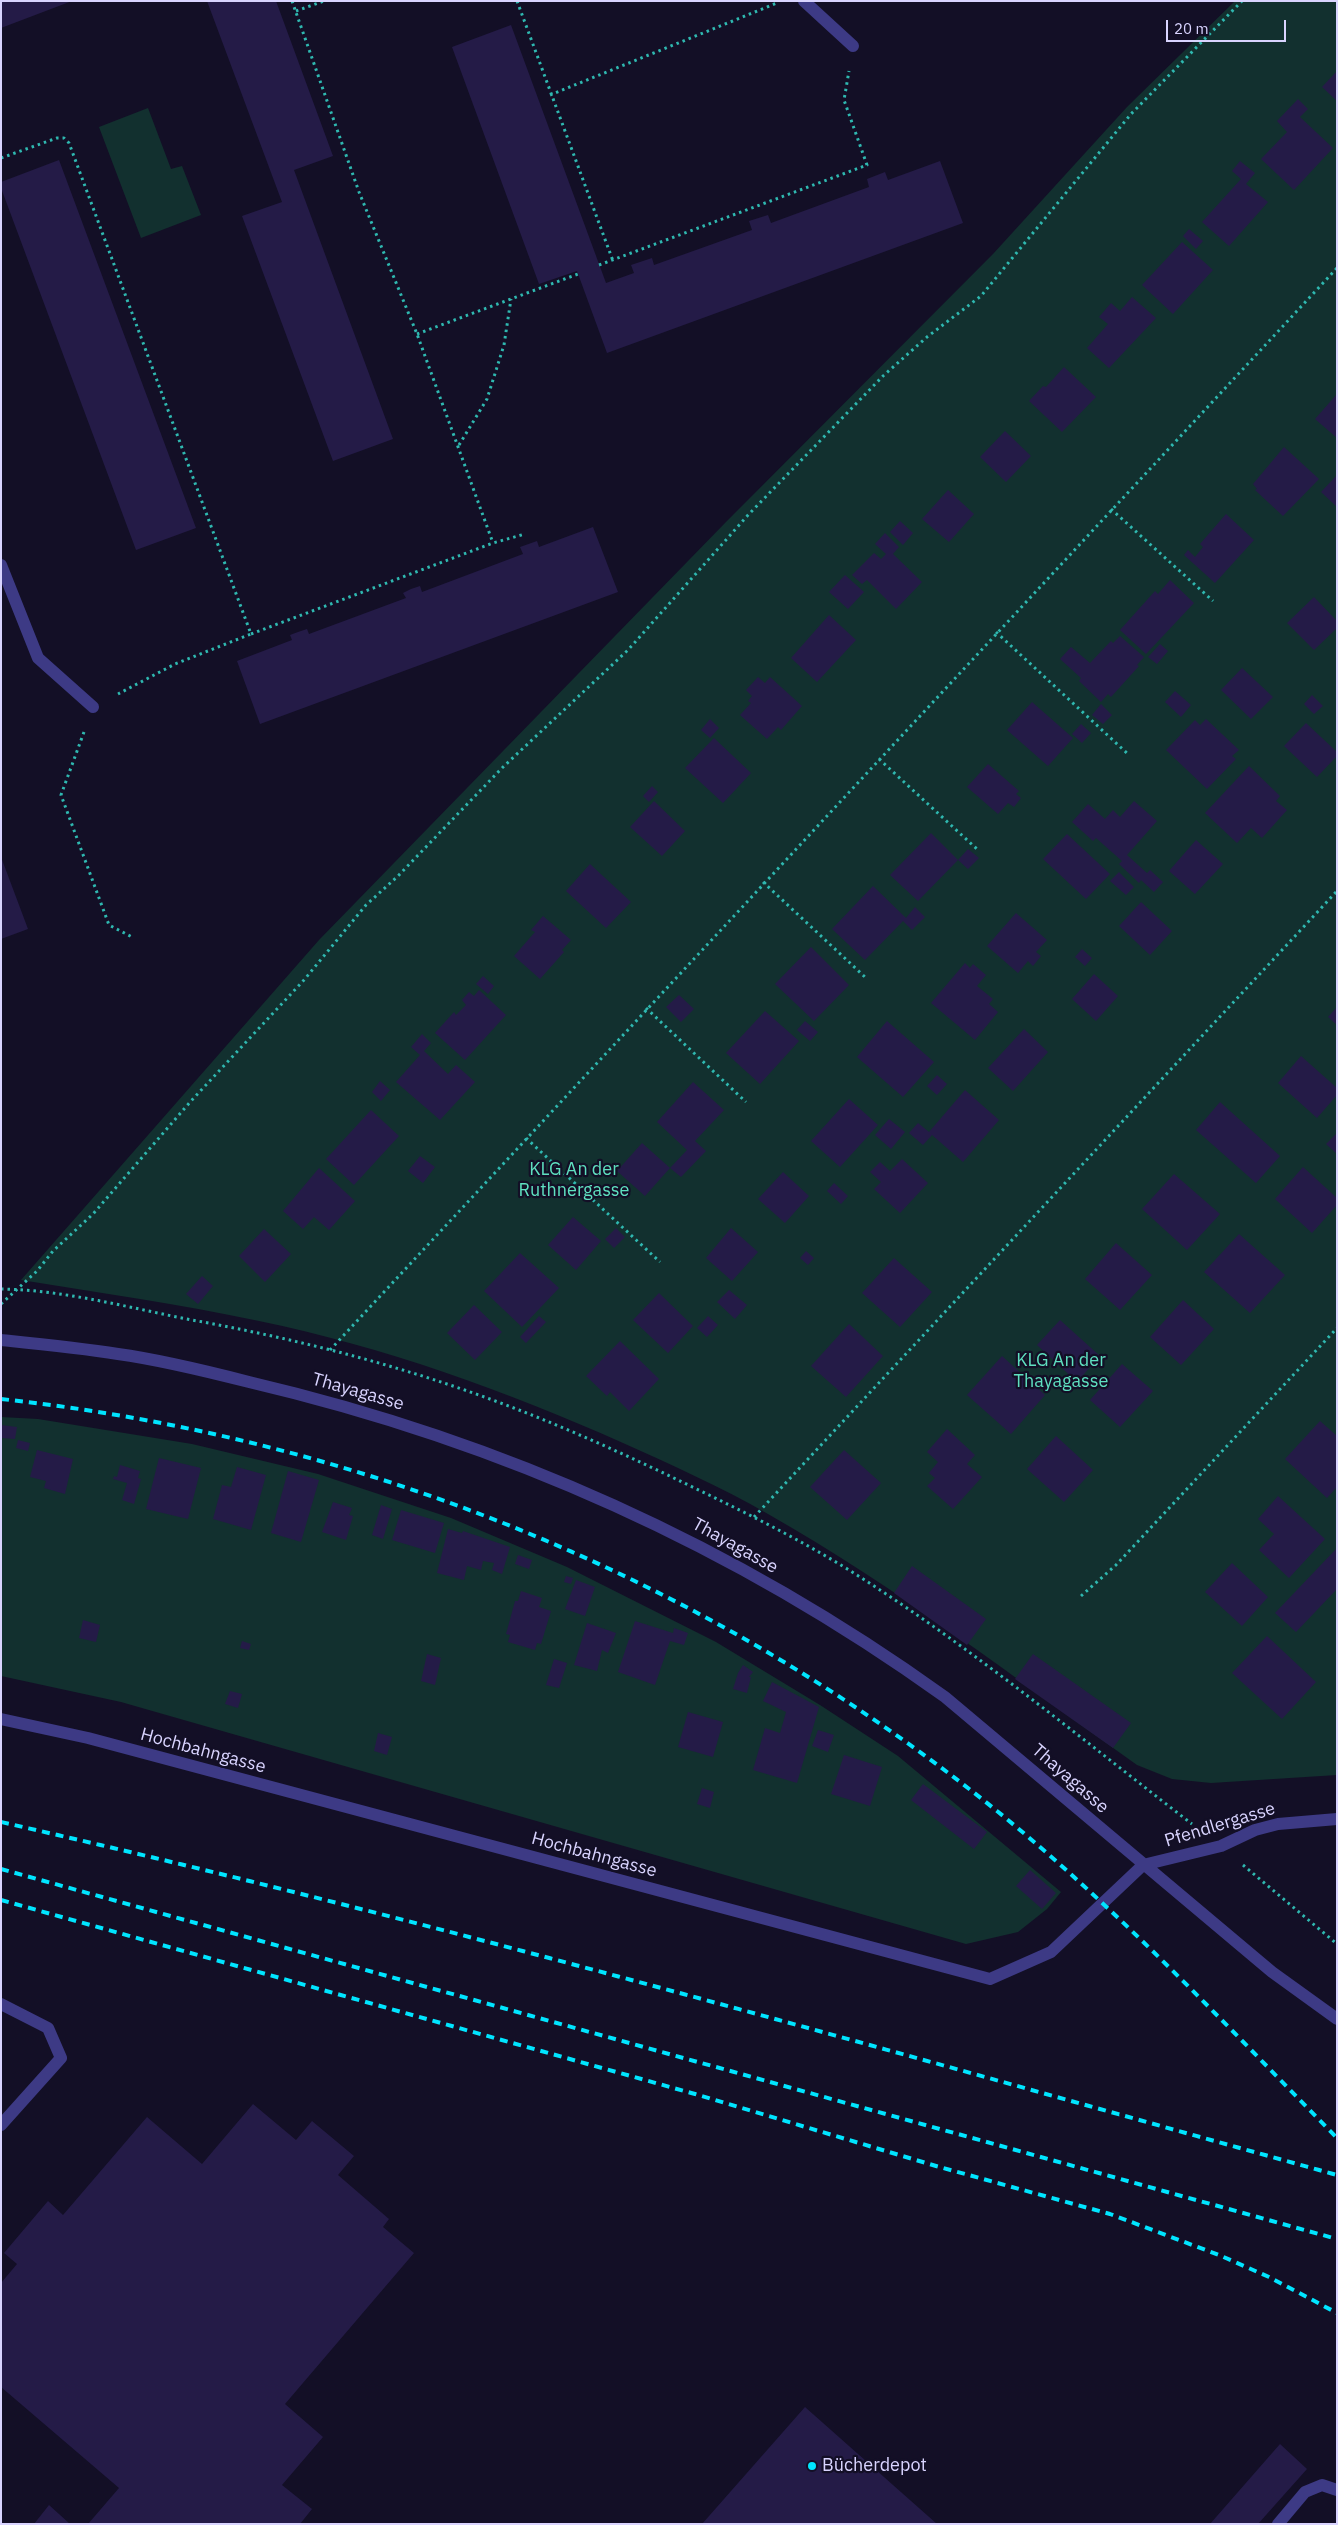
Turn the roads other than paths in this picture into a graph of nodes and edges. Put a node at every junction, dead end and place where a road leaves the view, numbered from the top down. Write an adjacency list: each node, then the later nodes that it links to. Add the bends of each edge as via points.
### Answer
1 (804, 1): 2 (street)
2 (853, 46)
3 (1, 565): 4 (street, via 38,658)
4 (93, 707)
5 (1, 1340): 8 (street, Thayagasse, via 119,1354 308,1395 443,1437 559,1480 645,1519 818,1612 894,1660 995,1738)
6 (1, 1719): 8 (street, Hochbahngasse, via 98,1741 990,1979 1051,1952)
7 (1337, 1819): 8 (street, Pfendlergasse, via 1278,1824 1255,1830 1220,1846)
8 (1143, 1865): 10 (street, Thayagasse, via 1272,1972)
9 (1, 2004): 11 (street, via 48,2028 61,2058)
10 (1337, 2019)
11 (1, 2125)
12 (1337, 2490): 13 (street, via 1322,2485 1305,2492)
13 (1278, 2524)

